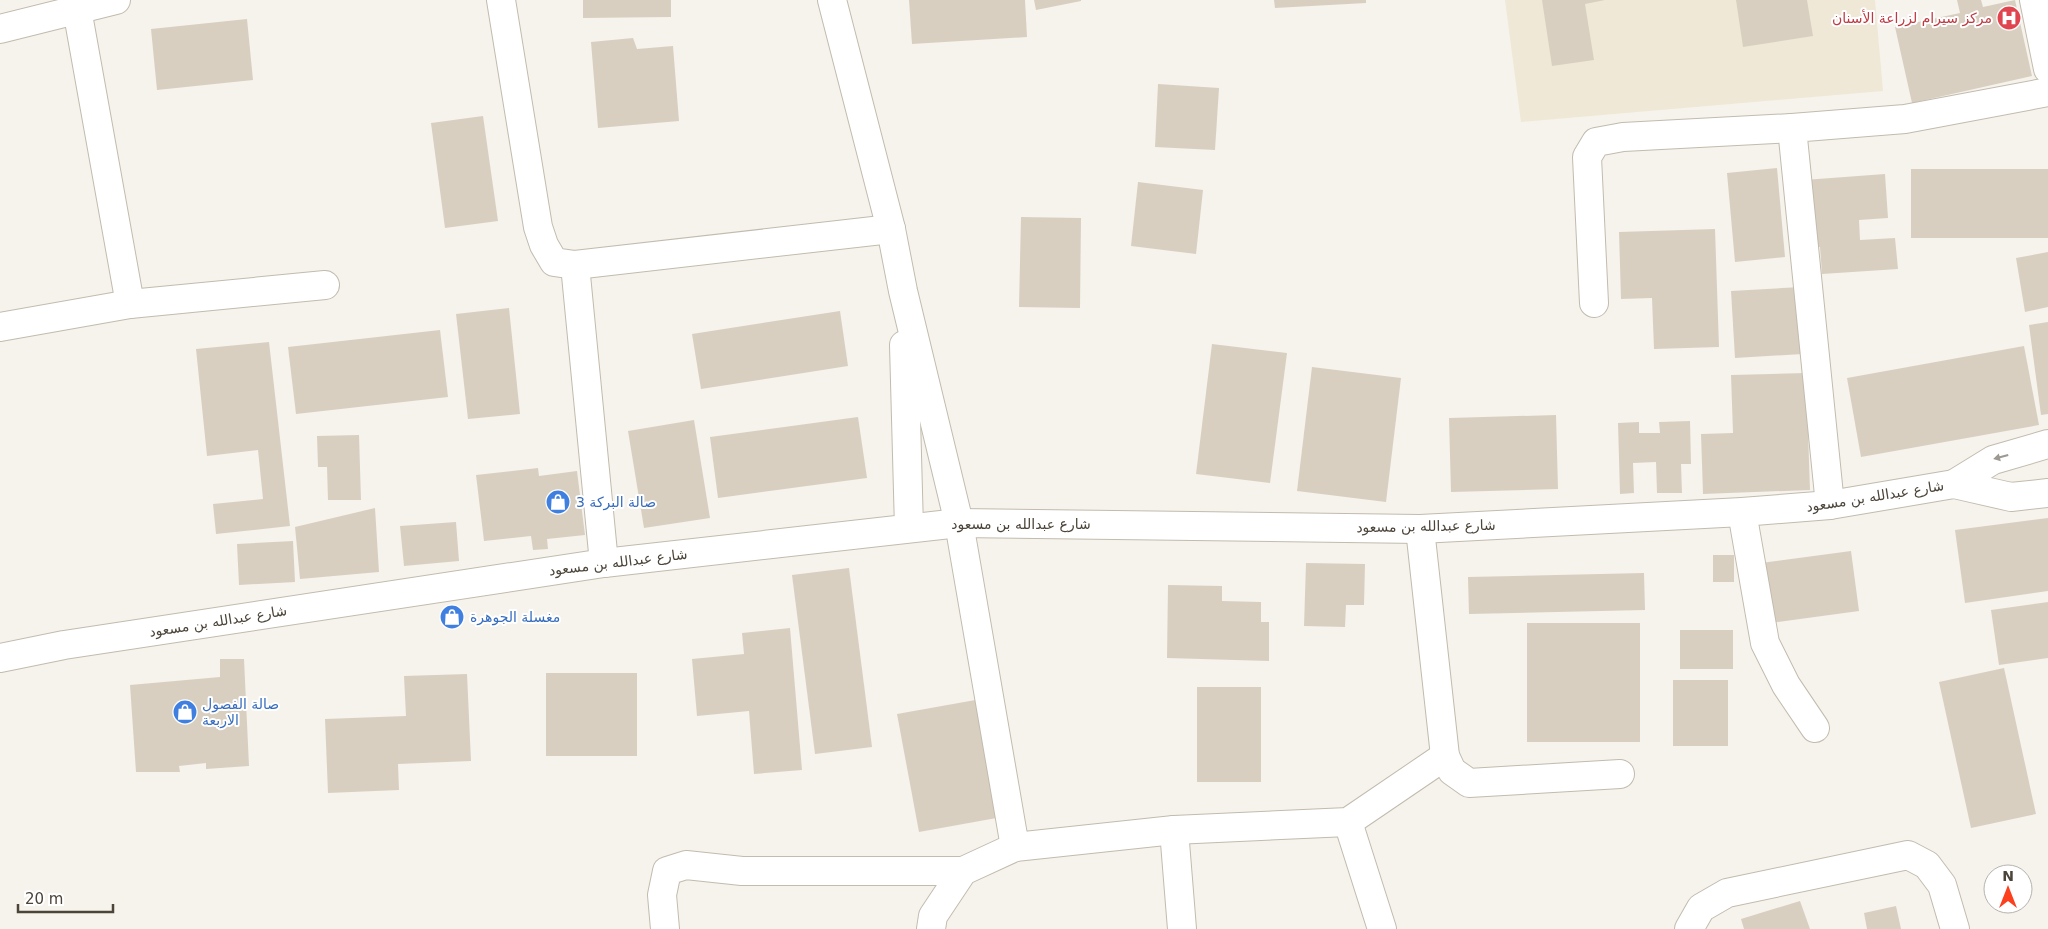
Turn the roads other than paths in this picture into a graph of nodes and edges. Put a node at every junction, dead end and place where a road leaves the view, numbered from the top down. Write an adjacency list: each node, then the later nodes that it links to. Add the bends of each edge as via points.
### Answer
1 (116, 0): 5 (street)
2 (501, 0): 11 (street, via 538,227 554,262)
3 (832, 0): 10 (street)
4 (2034, 0): 7 (street)
5 (77, 10): 6 (street); 15 (street)
6 (0, 28)
7 (2048, 69)
8 (2048, 92): 9 (street, via 1905,119)
9 (1792, 128): 14 (street, via 1624,137 1596,142 1587,157); 20 (street)
10 (891, 229): 11 (street); 13 (street)
11 (575, 265): 25 (street)
12 (325, 285): 15 (street)
13 (903, 291): 22 (street); 23 (street)
14 (1594, 303)
15 (130, 304): 16 (street)
16 (0, 327)
17 (2048, 444): 18 (street, one-way to 18, via 1993,460)
18 (1954, 484): 19 (street, شارع عبدالله بن مسعود, via 2011,497); 20 (street, شارع عبدالله بن مسعود)
19 (2048, 494)
20 (1830, 506): 21 (street, شارع عبدالله بن مسعود)
21 (1742, 512): 24 (street, شارع عبدالله بن مسعود); 27 (street, via 1765,643 1786,685)
22 (959, 523): 23 (street, شارع عبدالله بن مسعود); 24 (street, شارع عبدالله بن مسعود); 32 (street)
23 (909, 528): 25 (street, شارع عبدالله بن مسعود)
24 (1420, 529): 28 (street)
25 (604, 563): 26 (street, شارع عبدالله بن مسعود, via 64,645)
26 (0, 658)
27 (1815, 728)
28 (1445, 756): 29 (street, via 1452,771 1469,783); 30 (street)
29 (1620, 774)
30 (1348, 822): 31 (street); 37 (street)
31 (1174, 830): 32 (street); 36 (street)
32 (1015, 848): 33 (street)
33 (963, 871): 34 (street, via 742,871 686,865 668,871 662,895); 35 (street, via 933,916)
34 (665, 929)
35 (931, 929)
36 (1182, 929)
37 (1382, 929)
38 (1689, 929): 39 (street, via 1701,908 1727,893 1908,855 1927,865 1942,885)
39 (1955, 929)

